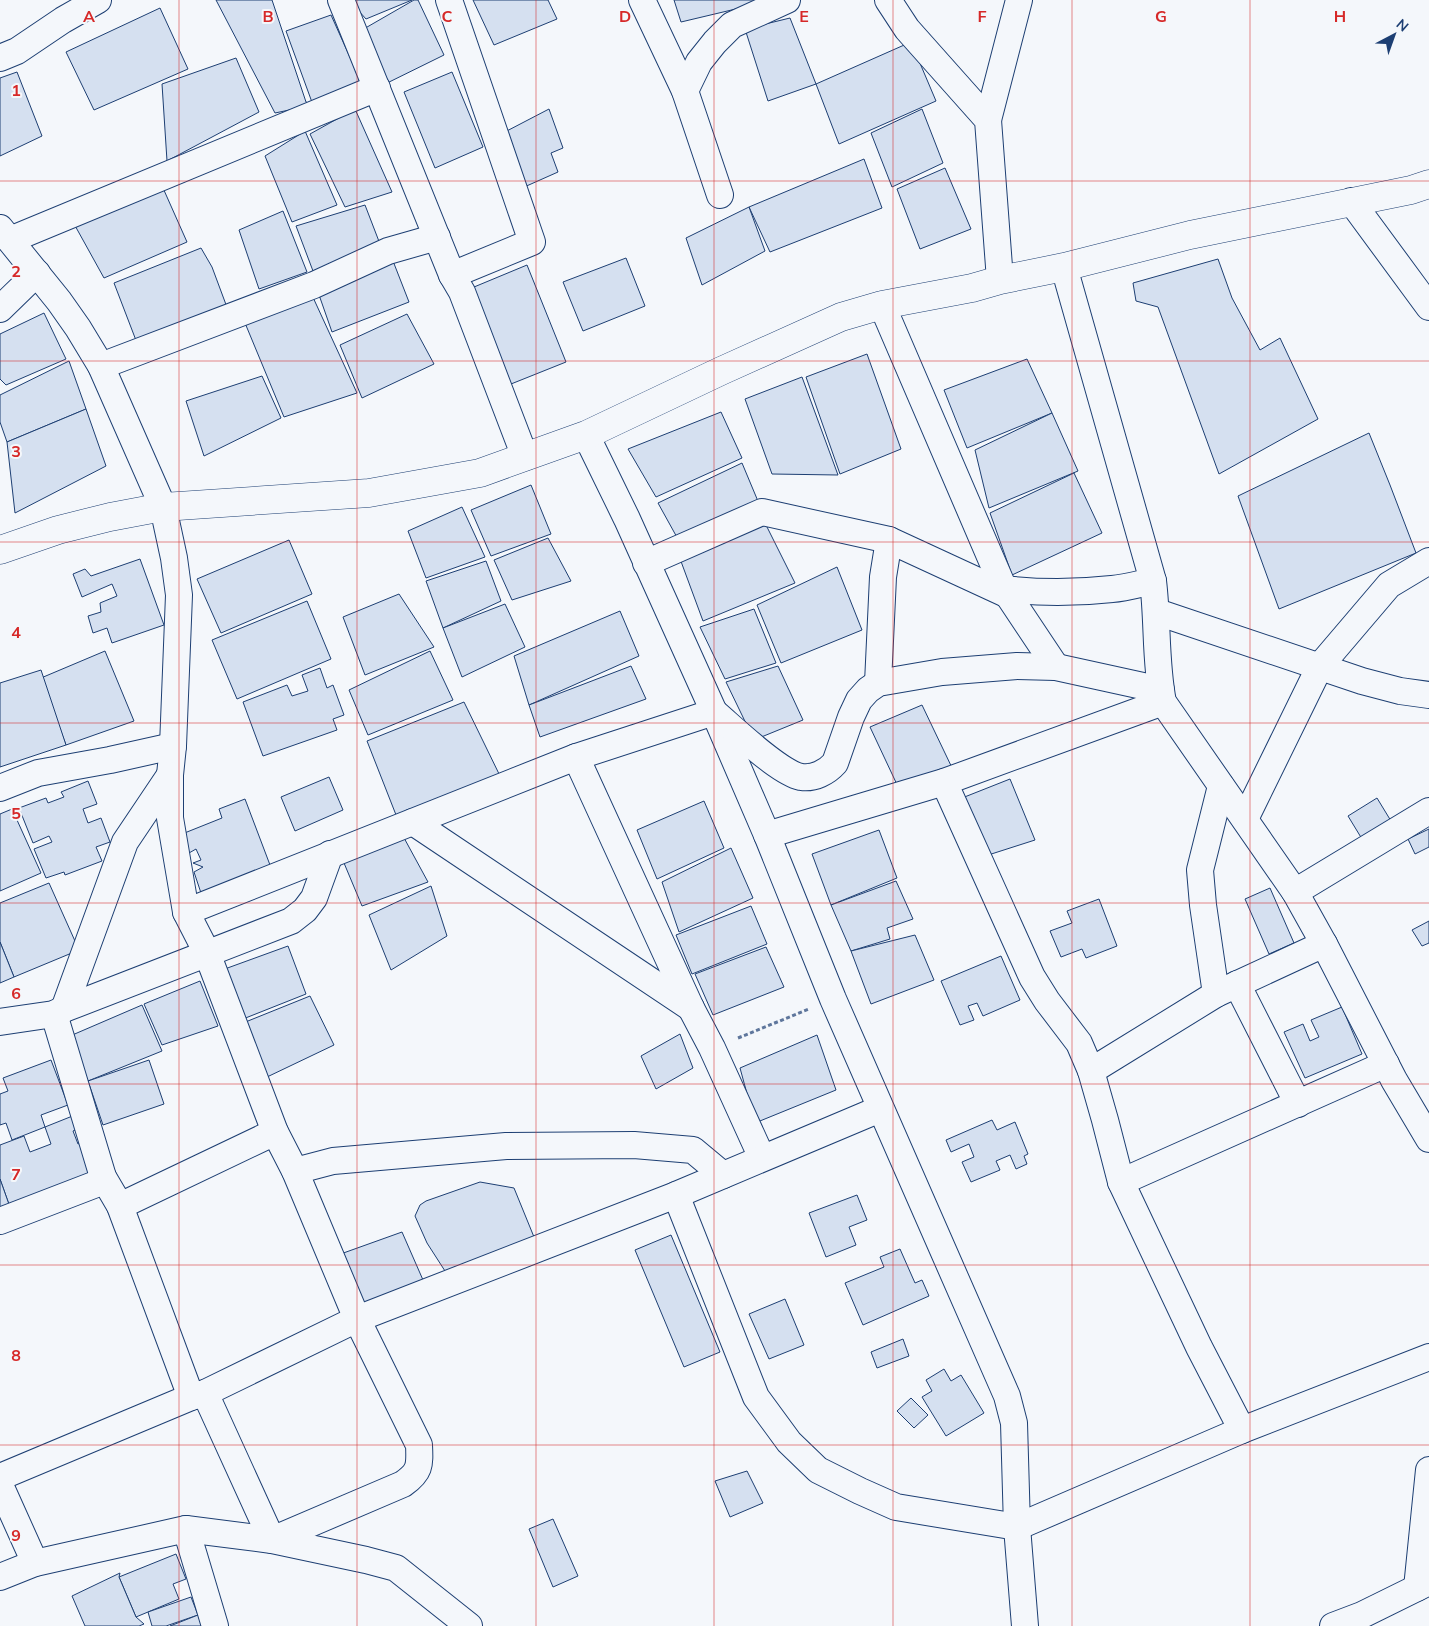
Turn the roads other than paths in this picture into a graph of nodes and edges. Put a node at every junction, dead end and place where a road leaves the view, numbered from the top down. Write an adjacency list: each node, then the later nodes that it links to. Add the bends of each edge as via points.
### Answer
1 (98, 0): 8 (street, via 17,51)
2 (341, 0): 9 (street)
3 (449, 0): 19 (street, via 532,242)
4 (642, 0): 10 (street)
5 (787, 0): 10 (street, via 732,25 698,62)
6 (888, 0): 11 (street, via 907,30)
7 (1019, 0): 11 (street)
8 (0, 58)
9 (377, 88): 15 (street); 16 (street)
10 (685, 91): 13 (street)
11 (988, 120): 20 (street)
12 (1429, 184): 14 (main road)
13 (720, 195)
14 (1351, 201): 17 (main road, via 1190,235); 22 (street)
15 (5, 234): 18 (street)
16 (437, 238): 19 (street); 24 (street, via 388,251 314,285)
17 (1064, 267): 20 (main road); 32 (street)
18 (37, 273): 23 (street); 24 (street, via 78,328)
19 (452, 275): 26 (street, via 462,292)
20 (1000, 280): 21 (main road)
21 (882, 305): 25 (main road, via 841,317); 35 (street)
22 (1429, 307)
23 (0, 309)
24 (101, 366): 27 (street)
25 (586, 436): 26 (main road); 31 (street)
26 (525, 457): 27 (main road, via 480,473 369,493)
27 (163, 508): 29 (main road, via 58,530); 43 (street, via 179,595)
28 (890, 540): 31 (street, via 762,512); 35 (street); 39 (street, via 883,577)
29 (0, 550)
30 (1429, 561): 34 (street)
31 (646, 562): 42 (street)
32 (1153, 581): 35 (street, via 1081,592); 36 (street)
33 (1429, 582): 34 (street)
34 (1388, 585): 37 (street)
35 (1005, 591): 38 (street)
36 (1157, 612): 37 (street); 41 (street, via 1158,676)
37 (1320, 666): 40 (street, via 1390,689); 50 (street)
38 (1056, 667): 39 (street, via 1017,666 942,672); 41 (street)
39 (878, 682): 42 (street, via 859,700 835,762 821,774 812,776 802,777 779,766)
40 (1429, 695)
41 (1162, 696): 46 (street); 47 (street)
42 (714, 712): 44 (street); 52 (street)
43 (173, 746): 45 (street); 48 (street, via 38,773)
44 (576, 757): 51 (street); 59 (street)
45 (170, 775): 55 (street, via 170,818); 60 (street, via 126,842)
46 (944, 782): 52 (street); 63 (street, via 1032,977 1079,1043)
47 (1222, 786): 50 (street); 58 (street, via 1200,870 1203,905)
48 (0, 788)
49 (1429, 811): 54 (street)
50 (1245, 819): 54 (street)
51 (413, 822): 53 (street); 59 (street)
52 (767, 835): 65 (street)
53 (330, 854): 55 (street); 57 (street, via 314,898 305,910 291,921)
54 (1295, 892): 56 (street)
55 (186, 912): 57 (street)
56 (1324, 944): 58 (street); 62 (street)
57 (207, 953): 60 (street); 66 (street)
58 (1226, 989): 63 (street); 64 (street)
59 (691, 1008): 68 (street)
60 (59, 1012): 61 (street); 71 (street)
61 (0, 1022)
62 (1386, 1064): 64 (street); 67 (street)
63 (1091, 1071): 72 (street)
64 (1298, 1104): 72 (street)
65 (880, 1109): 68 (street); 83 (street, via 1007,1396 1014,1423)
66 (275, 1132): 69 (street); 74 (street)
67 (1429, 1139)
68 (762, 1158): 70 (street)
69 (295, 1170): 70 (street, via 334,1161 506,1146 634,1145 693,1150); 76 (street)
70 (723, 1175): 73 (street)
71 (103, 1177): 74 (street); 75 (street, via 104,1181)
72 (1121, 1182): 79 (street)
73 (676, 1195): 76 (street); 83 (street, via 756,1398 789,1442 818,1470 896,1507)
74 (120, 1206): 78 (street)
75 (0, 1221)
76 (357, 1320): 78 (street); 85 (street, via 419,1446 420,1464 414,1476 403,1484)
77 (1429, 1357): 79 (street)
78 (198, 1395): 81 (street); 85 (street)
79 (1242, 1430): 83 (street)
80 (1429, 1470): 88 (street)
81 (0, 1476)
82 (0, 1484): 86 (street)
83 (1017, 1527): 91 (street)
84 (186, 1528): 85 (street); 86 (street); 89 (street)
85 (272, 1540): 90 (street, via 396,1568)
86 (35, 1563): 87 (street)
87 (0, 1577)
88 (1423, 1585): 92 (street)
89 (215, 1626)
90 (469, 1626)
91 (1025, 1626)
92 (1333, 1626)

